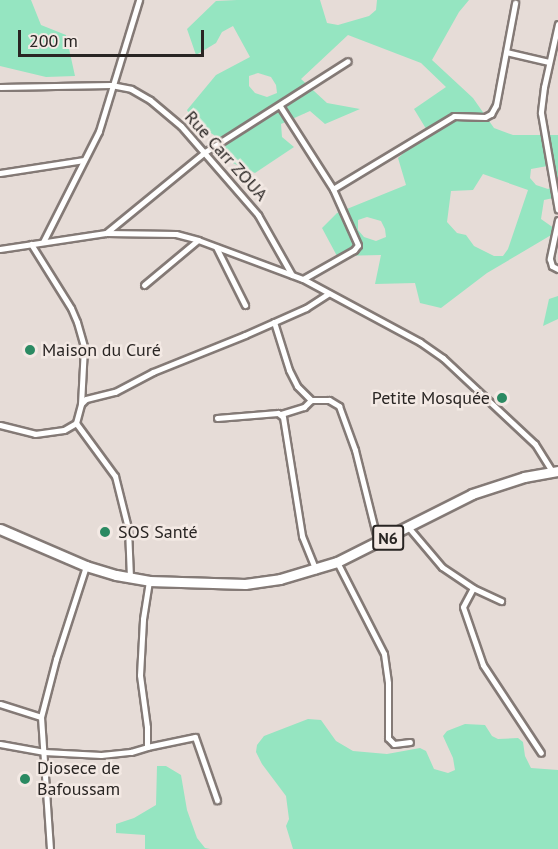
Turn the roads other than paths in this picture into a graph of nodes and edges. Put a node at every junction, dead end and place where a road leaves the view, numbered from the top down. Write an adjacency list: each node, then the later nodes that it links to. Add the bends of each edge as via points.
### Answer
1 (139, 0): 7 (street)
2 (515, 3): 4 (street)
3 (558, 24): 6 (street)
4 (506, 52): 6 (street); 13 (street, via 491,114 454,116 441,122)
5 (348, 61): 9 (street)
6 (549, 62): 14 (street, via 541,113)
7 (111, 85): 8 (street, Rue Carr ZOUA); 10 (street, Rue Carr ZOUA, via 131,89 150,100); 11 (street, via 99,131)
8 (0, 87)
9 (280, 106): 10 (street); 13 (street)
10 (205, 152): 16 (street); 23 (street, Rue Carr ZOUA, via 258,215)
11 (84, 159): 12 (street); 18 (street)
12 (0, 173)
13 (333, 189): 24 (street, via 357,239 357,248)
14 (558, 210)
15 (558, 220): 22 (street, via 550,259)
16 (106, 233): 17 (street, via 176,234); 18 (street)
17 (198, 240): 20 (street); 25 (street)
18 (44, 242): 19 (street)
19 (32, 244): 21 (street); 30 (street, via 77,322 84,346)
20 (216, 247): 23 (street); 27 (street)
21 (0, 249)
22 (558, 269)
23 (292, 275): 24 (street)
24 (303, 279): 26 (street)
25 (144, 285)
26 (329, 293): 28 (street); 35 (street, via 443,358 536,444)
27 (245, 305)
28 (274, 322): 29 (street, via 289,370 297,386); 30 (street)
29 (311, 400): 31 (street, via 304,407); 38 (street, via 335,401 339,406 355,450)
30 (81, 404): 33 (street)
31 (281, 414): 32 (street); 41 (street, via 302,536)
32 (217, 418)
33 (76, 423): 34 (street, via 54,433 35,434); 42 (street, via 114,476 128,528)
34 (0, 425)
35 (555, 471): 37 (highway, N6, via 480,491)
36 (0, 528): 40 (highway, N6)
37 (410, 528): 38 (highway, N6); 44 (street, via 442,567)
38 (378, 543): 39 (highway, N6)
39 (337, 562): 41 (highway, N6); 48 (street, via 384,654 388,738 394,744)
40 (86, 566): 42 (highway, N6); 47 (street)
41 (316, 570): 43 (highway, N6, via 280,579 218,584)
42 (130, 578): 43 (highway, N6)
43 (148, 581): 50 (street, via 140,675)
44 (472, 588): 45 (street); 52 (street, via 463,607 483,665)
45 (501, 601)
46 (0, 704): 47 (street)
47 (41, 717): 51 (street)
48 (410, 742)
49 (0, 744): 51 (street)
50 (147, 747): 51 (street, via 101,754); 53 (street, via 195,737)
51 (44, 752): 54 (street)
52 (541, 753)
53 (217, 800)
54 (50, 849)

